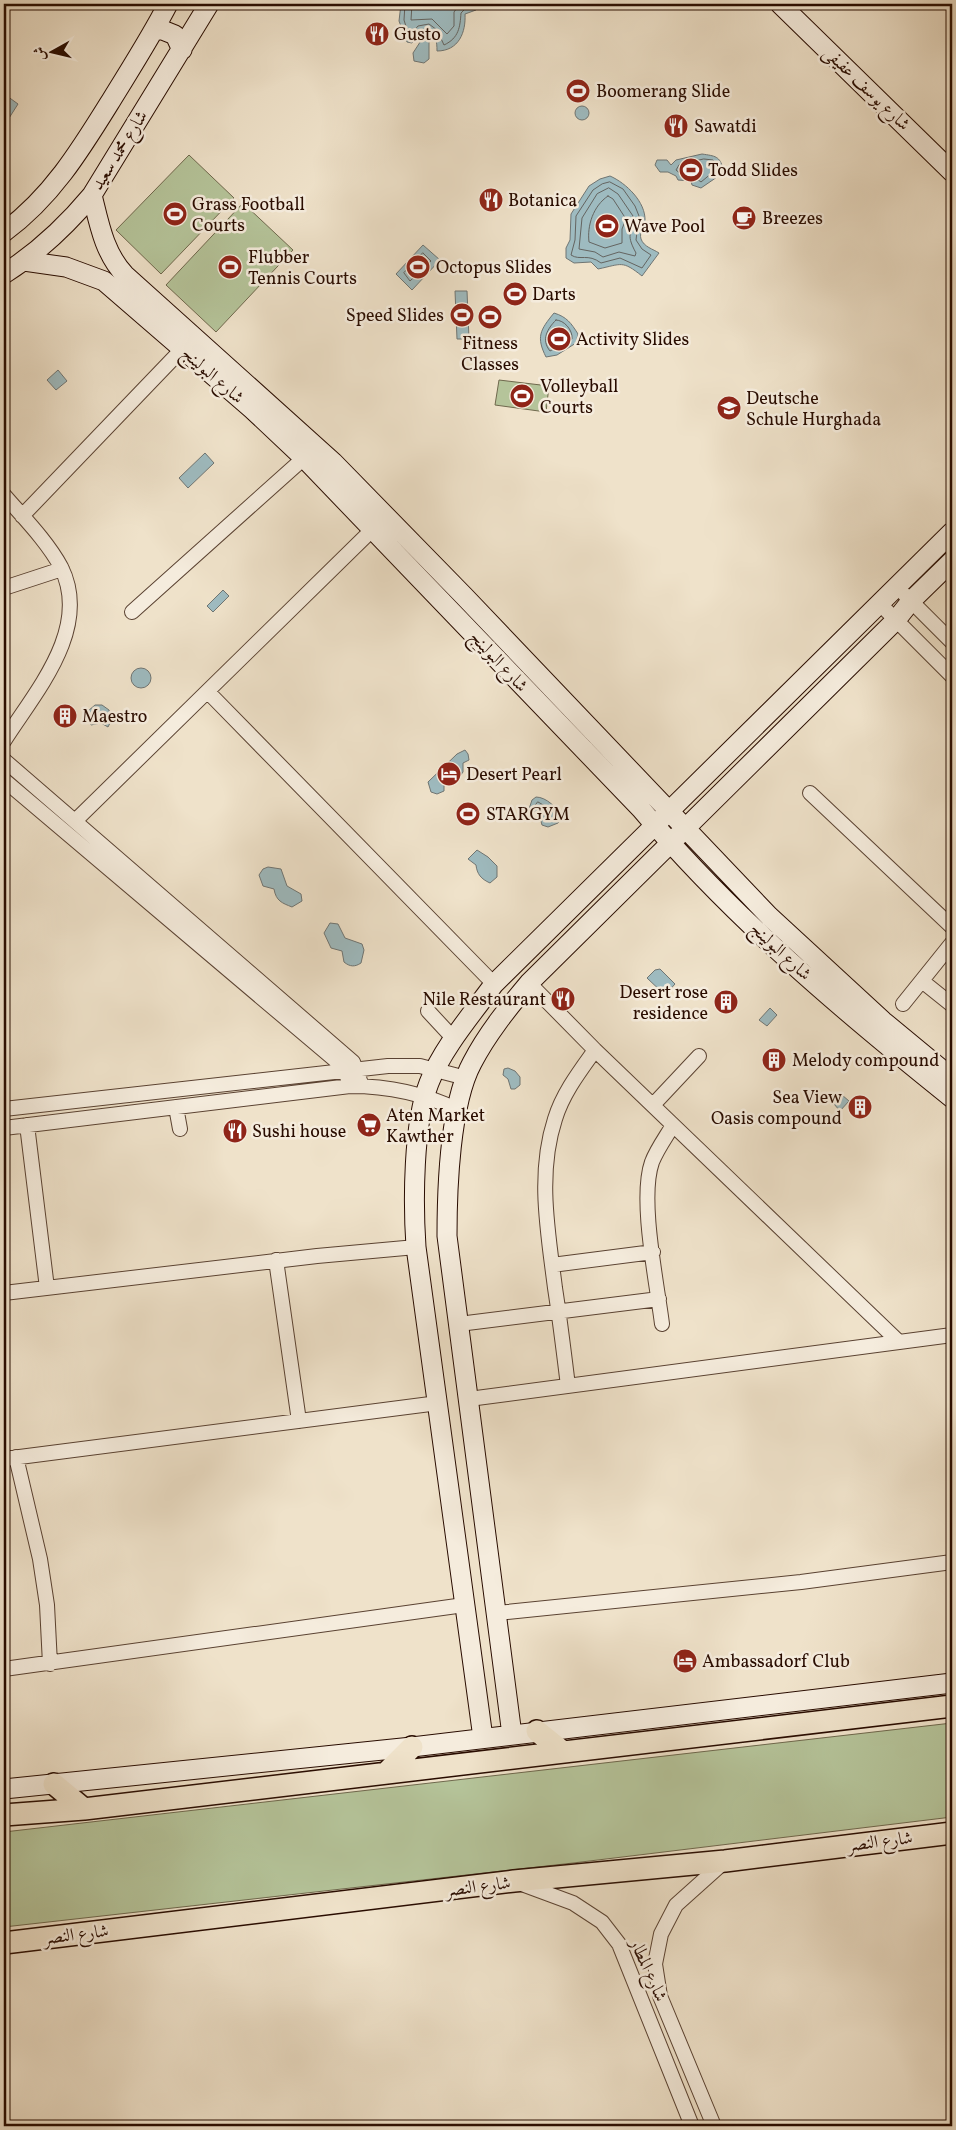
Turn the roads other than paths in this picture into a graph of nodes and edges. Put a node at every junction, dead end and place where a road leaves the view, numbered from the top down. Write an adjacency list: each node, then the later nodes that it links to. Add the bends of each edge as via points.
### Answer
1 (168, 4): 6 (street, شارع محمد سعيد)
2 (193, 4): 3 (street)
3 (204, 4)
4 (209, 4): 7 (street, شارع محمد سعيد)
5 (780, 4): 8 (street, شارع يوسف عفيفى)
6 (153, 32): 7 (street, via 160,29 175,34); 10 (street, شارع محمد سعيد, via 59,180 39,203)
7 (182, 50): 9 (street, شارع محمد سعيد)
8 (952, 172)
9 (92, 194): 11 (street, شارع محمد سعيد, via 75,215); 13 (street, شارع البولينج, via 99,225 116,265)
10 (4, 232)
11 (24, 261): 12 (street, شارع محمد سعيد); 13 (street, شارع البولينج, via 66,266 104,282)
12 (4, 274)
13 (188, 343): 14 (street, شارع البولينج); 16 (street); 23 (street, شارع البولينج, via 333,462)
14 (304, 458): 17 (street, شارع البولينج); 28 (street)
15 (4, 495): 16 (street)
16 (22, 516): 20 (street)
17 (373, 529): 23 (street, شارع البولينج); 32 (street)
18 (952, 532): 21 (street)
19 (952, 561): 25 (street)
20 (62, 569): 22 (street); 33 (street, via 69,600 68,626 61,650 46,679)
21 (897, 586): 25 (street); 26 (street)
22 (4, 588)
23 (442, 589): 24 (street, شارع البولينج); 27 (street, شارع البولينج)
24 (464, 596): 27 (street); 37 (street, شارع البولينج)
25 (911, 601): 29 (street); 30 (street)
26 (880, 603): 29 (street); 37 (street)
27 (450, 610): 37 (street, شارع البولينج)
28 (132, 612)
29 (896, 620): 31 (street); 39 (street)
30 (952, 642)
31 (952, 676)
32 (209, 693): 38 (street); 47 (street)
33 (4, 741)
34 (4, 760): 38 (street)
35 (4, 780): 42 (street)
36 (810, 793): 43 (street)
37 (662, 819): 39 (street, شارع البولينج); 40 (street, شارع البولينج); 47 (street)
38 (75, 821): 41 (street)
39 (683, 828): 40 (street); 51 (street, شارع البولينج)
40 (670, 842): 46 (street); 51 (street, شارع البولينج, via 770,943)
41 (175, 906): 42 (street); 55 (street, via 353,1062)
42 (166, 918): 55 (street)
43 (952, 927)
44 (952, 943): 45 (street)
45 (922, 981): 48 (street); 49 (street)
46 (528, 983): 53 (street); 57 (street, via 500,1018 471,1064)
47 (494, 984): 52 (street)
48 (903, 1004)
49 (952, 1005)
50 (428, 1011): 52 (street)
51 (878, 1028): 58 (street, شارع البولينج); 61 (street, شارع البولينج)
52 (454, 1039): 56 (street)
53 (595, 1050): 62 (street); 73 (street, via 574,1078 555,1118 546,1159 544,1190)
54 (699, 1056): 62 (street)
55 (351, 1070): 56 (street, via 404,1065); 59 (street); 64 (street)
56 (436, 1070): 57 (street); 60 (street)
57 (466, 1078): 65 (street)
58 (952, 1078)
59 (356, 1086): 60 (street, via 392,1088); 63 (street)
60 (426, 1096): 65 (street); 70 (street, via 420,1120 416,1172)
61 (952, 1098)
62 (653, 1105): 67 (street)
63 (176, 1107): 66 (street); 69 (street)
64 (4, 1109)
65 (458, 1110): 78 (street, via 448,1178 447,1236)
66 (27, 1125): 68 (street); 74 (street)
67 (673, 1125): 71 (street, via 651,1163 647,1185); 81 (street)
68 (4, 1128)
69 (180, 1130)
70 (416, 1247): 72 (street); 84 (street)
71 (653, 1252): 73 (street); 76 (street)
72 (276, 1260): 74 (street); 85 (street)
73 (552, 1265): 77 (street)
74 (47, 1288): 75 (street)
75 (4, 1293)
76 (659, 1299): 77 (street); 79 (street)
77 (559, 1311): 78 (street); 82 (street)
78 (459, 1324): 83 (street)
79 (662, 1324)
80 (952, 1335): 81 (street)
81 (900, 1342): 82 (street)
82 (568, 1386): 83 (street)
83 (469, 1399): 89 (street)
84 (438, 1403): 85 (street); 88 (street)
85 (299, 1421): 86 (street)
86 (10, 1458): 90 (street, via 40,1558 47,1605)
87 (952, 1562): 89 (street, via 801,1582)
88 (464, 1605): 90 (street); 94 (street)
89 (496, 1613): 93 (street)
90 (50, 1664): 91 (street)
91 (4, 1669)
92 (952, 1683): 96 (street)
93 (507, 1696): 94 (street, via 493,1704); 97 (street)
94 (478, 1700): 98 (street)
95 (952, 1706): 100 (main road)
96 (537, 1731): 97 (street); 100 (main road)
97 (512, 1735): 98 (street)
98 (483, 1738): 99 (street)
99 (412, 1747): 101 (main road); 102 (street)
100 (563, 1752): 101 (main road)
101 (386, 1773): 104 (main road)
102 (54, 1784): 103 (street); 104 (main road)
103 (4, 1789)
104 (84, 1809): 105 (main road)
105 (4, 1816)
106 (952, 1832): 107 (main road, شارع النصر)
107 (725, 1861): 108 (main road, شارع النصر); 110 (street, شارع المطار, via 676,1905 661,1934 654,1964 660,1996)
108 (514, 1881): 109 (main road, شارع النصر); 111 (street, شارع المطار, via 573,1903 602,1922 620,1944)
109 (4, 1943)
110 (692, 2074): 111 (street); 113 (street, شارع المطار)
111 (675, 2082): 112 (street, شارع المطار)
112 (692, 2126)
113 (714, 2126)

